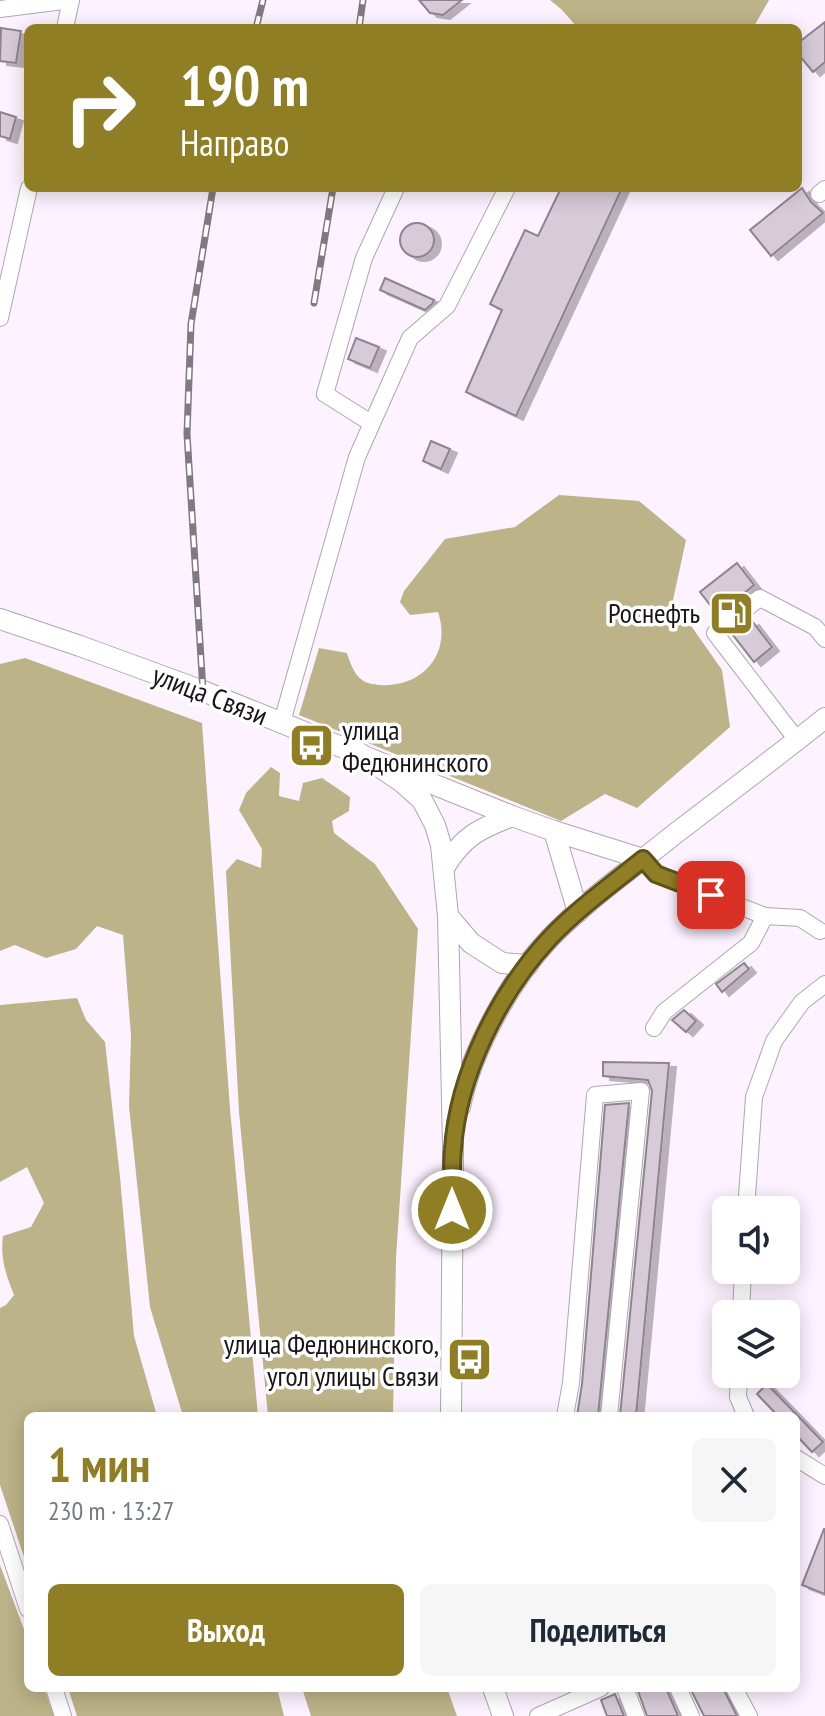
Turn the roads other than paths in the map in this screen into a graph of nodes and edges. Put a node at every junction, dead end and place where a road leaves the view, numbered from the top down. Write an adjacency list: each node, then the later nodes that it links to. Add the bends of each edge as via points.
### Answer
1 (71, 0): 2 (street); 3 (street)
2 (0, 9)
3 (66, 24)
4 (28, 192): 7 (street)
5 (394, 192): 9 (street, via 364,258 325,394)
6 (505, 192): 9 (street, via 447,306 410,338)
7 (7, 255): 8 (street)
8 (0, 318)
9 (371, 423): 13 (street)
10 (0, 619): 13 (main road, улица Связи)
11 (825, 639): 14 (street, via 815,627 760,598 715,633)
12 (825, 718): 14 (main road)
13 (282, 722): 15 (main road, улица Связи)
14 (797, 740): 18 (main road)
15 (358, 752): 16 (main road, улица Связи); 19 (main road, via 422,800 435,825)
16 (512, 816): 17 (main road, улица Связи); 19 (main road, via 468,838)
17 (554, 831): 18 (main road, улица Связи); 20 (main road)
18 (643, 859): 20 (main road); 22 (street, via 656,874)
19 (444, 868): 21 (main road)
20 (578, 912): 24 (main road)
21 (448, 916): 24 (main road, via 471,943 502,963); 27 (main road)
22 (765, 916): 23 (street, via 800,918); 26 (street, via 751,943 664,1012)
23 (820, 931)
24 (528, 965): 27 (main road, via 478,1049 464,1086)
25 (825, 984): 28 (street, via 802,1002 774,1041 754,1097)
26 (654, 1028)
27 (453, 1147): 30 (main road)
28 (747, 1196)
29 (738, 1388): 33 (street)
30 (451, 1412)
31 (566, 1412): 32 (street, via 595,1095 641,1091)
32 (609, 1412)
33 (744, 1412)
34 (800, 1460): 35 (street)
35 (825, 1476)
36 (0, 1524): 37 (street)
37 (24, 1597)
38 (55, 1692): 44 (street)
39 (494, 1692): 45 (main road)
40 (592, 1692): 46 (street)
41 (627, 1692): 47 (street)
42 (680, 1692): 48 (street)
43 (736, 1692): 49 (street)
44 (63, 1716)
45 (503, 1716)
46 (538, 1716)
47 (636, 1716)
48 (691, 1716)
49 (749, 1716)

